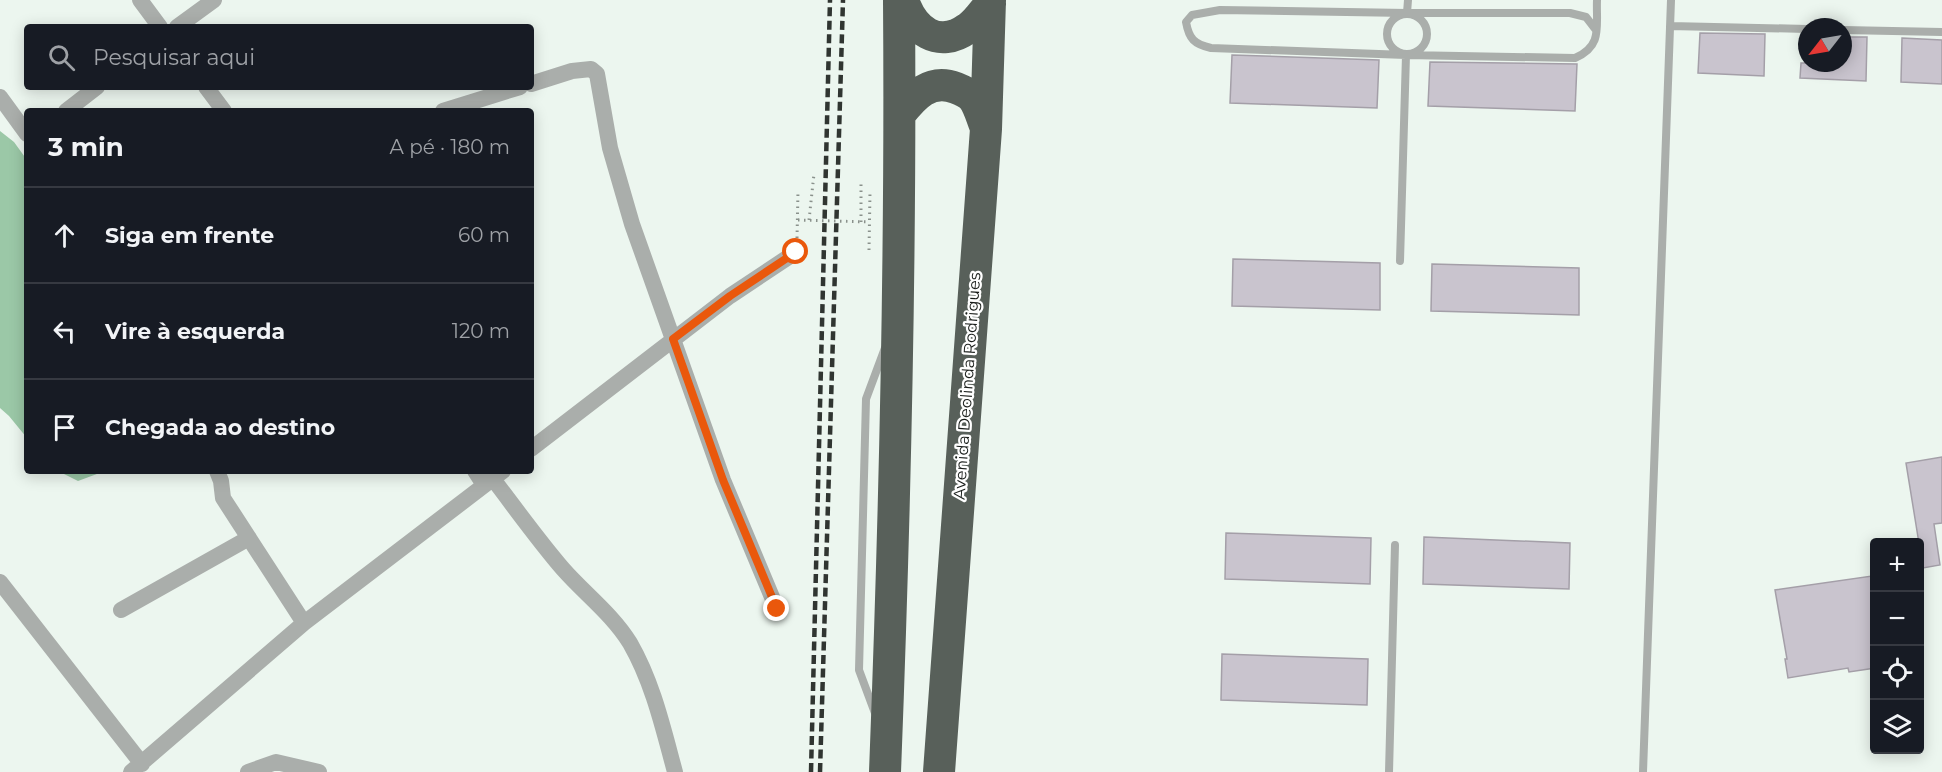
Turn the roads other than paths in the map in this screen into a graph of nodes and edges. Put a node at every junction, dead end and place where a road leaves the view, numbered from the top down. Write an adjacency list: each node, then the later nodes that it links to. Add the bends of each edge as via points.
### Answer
1 (140, 0): 10 (street)
2 (214, 0): 11 (street)
3 (901, 0): 7 (highway, via 916,25 940,38 967,29); 26 (highway)
4 (1408, 0): 9 (lane)
5 (1597, 0): 14 (lane)
6 (1671, 0): 12 (lane)
7 (990, 2): 27 (highway, Avenida Deolinda Rodrigues)
8 (1221, 5): 9 (lane); 17 (lane, via 1192,15 1186,22 1188,34 1196,44 1210,48)
9 (1407, 13): 14 (lane, via 1570,13 1586,17); 17 (lane, via 1393,19 1387,30 1392,49); 17 (lane, via 1424,22 1428,35 1423,48)
10 (158, 24)
11 (181, 24)
12 (1670, 26): 13 (lane); 48 (lane)
13 (1798, 29)
14 (1596, 30): 17 (lane, via 1587,53 1575,58)
15 (1852, 30): 16 (lane)
16 (1942, 32)
17 (1406, 55): 30 (lane)
18 (534, 83): 31 (street, via 572,71 591,69 597,74 610,148)
19 (93, 90): 23 (street)
20 (208, 90): 24 (street)
21 (510, 90): 25 (street)
22 (0, 97): 28 (street)
23 (70, 108)
24 (222, 108)
25 (453, 108)
26 (900, 114): 27 (highway, via 921,90 949,85 972,97); 41 (highway)
27 (986, 129): 46 (highway, Avenida Deolinda Rodrigues)
28 (24, 130)
29 (796, 252): 31 (street)
30 (1400, 261)
31 (673, 339): 32 (street); 38 (street, via 723,480)
32 (534, 447)
33 (224, 474): 35 (street, via 223,498)
34 (489, 476): 40 (street); 45 (street, via 549,553 629,642 659,712)
35 (249, 538): 39 (street); 40 (street)
36 (1395, 545): 47 (lane)
37 (0, 582): 42 (street)
38 (777, 609)
39 (121, 610)
40 (304, 623): 42 (street)
41 (886, 758)
42 (136, 768)
43 (248, 772): 44 (street, via 276,762)
44 (319, 772)
45 (675, 772)
46 (939, 772)
47 (1389, 772)
48 (1643, 772)

